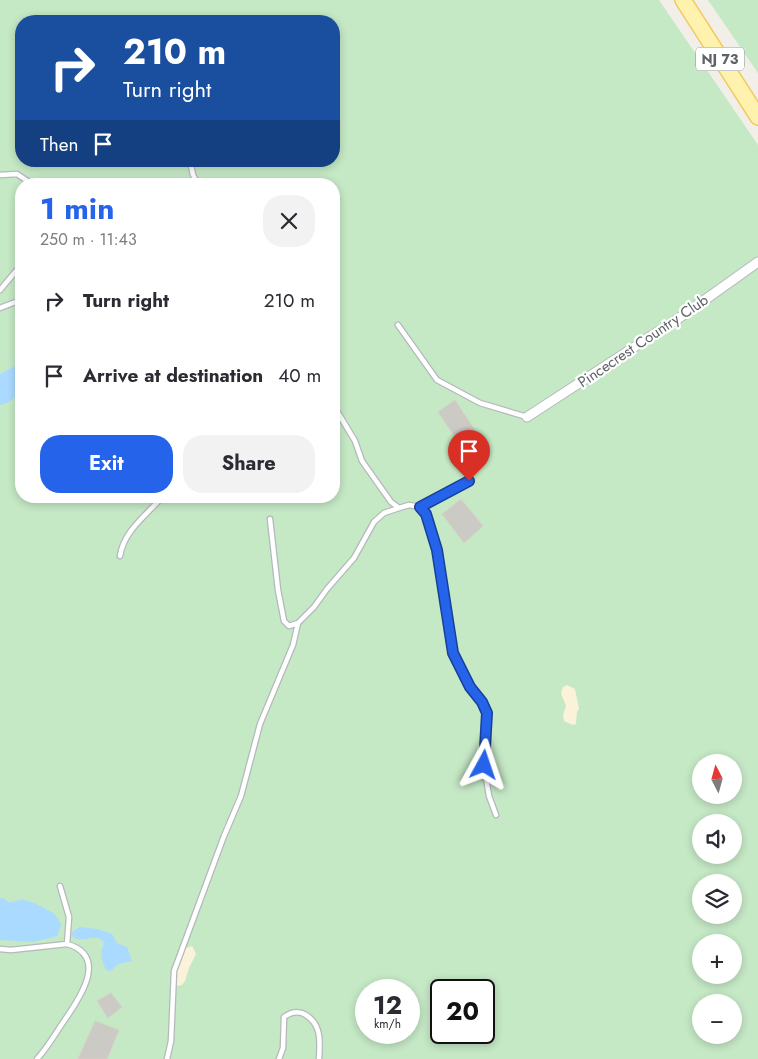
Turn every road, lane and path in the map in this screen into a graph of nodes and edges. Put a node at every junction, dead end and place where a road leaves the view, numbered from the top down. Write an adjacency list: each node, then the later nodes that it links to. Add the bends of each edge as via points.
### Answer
1 (683, 0): 2 (main road, NJ 73)
2 (758, 117)
3 (0, 175): 4 (lane, via 16,174)
4 (22, 178)
5 (758, 262): 12 (street, Pincecrest Country Club, via 685,314)
6 (15, 271): 7 (lane)
7 (0, 290)
8 (15, 302): 9 (lane)
9 (0, 308)
10 (398, 325): 12 (lane, via 437,380 480,403)
11 (340, 416): 16 (lane, via 362,461 391,502)
12 (527, 417)
13 (469, 481): 15 (lane)
14 (157, 503): 18 (lane, via 129,533)
15 (420, 507): 16 (lane, via 409,505); 20 (lane, via 426,514 437,550 453,653 487,713 484,765)
16 (399, 508): 19 (lane, via 384,513 374,522 354,558)
17 (270, 519): 19 (lane, via 284,621 289,626)
18 (120, 556)
19 (298, 623): 25 (lane, via 293,645 260,724 241,796 174,971 171,1041)
20 (496, 815)
21 (60, 886): 22 (lane, via 69,917)
22 (67, 944): 23 (lane); 24 (lane, via 80,948 84,954 88,981 49,1046)
23 (0, 950)
24 (37, 1059)
25 (167, 1059)
26 (279, 1059): 27 (lane, via 284,1041 284,1017 296,1012 314,1021 319,1031)
27 (319, 1059)

